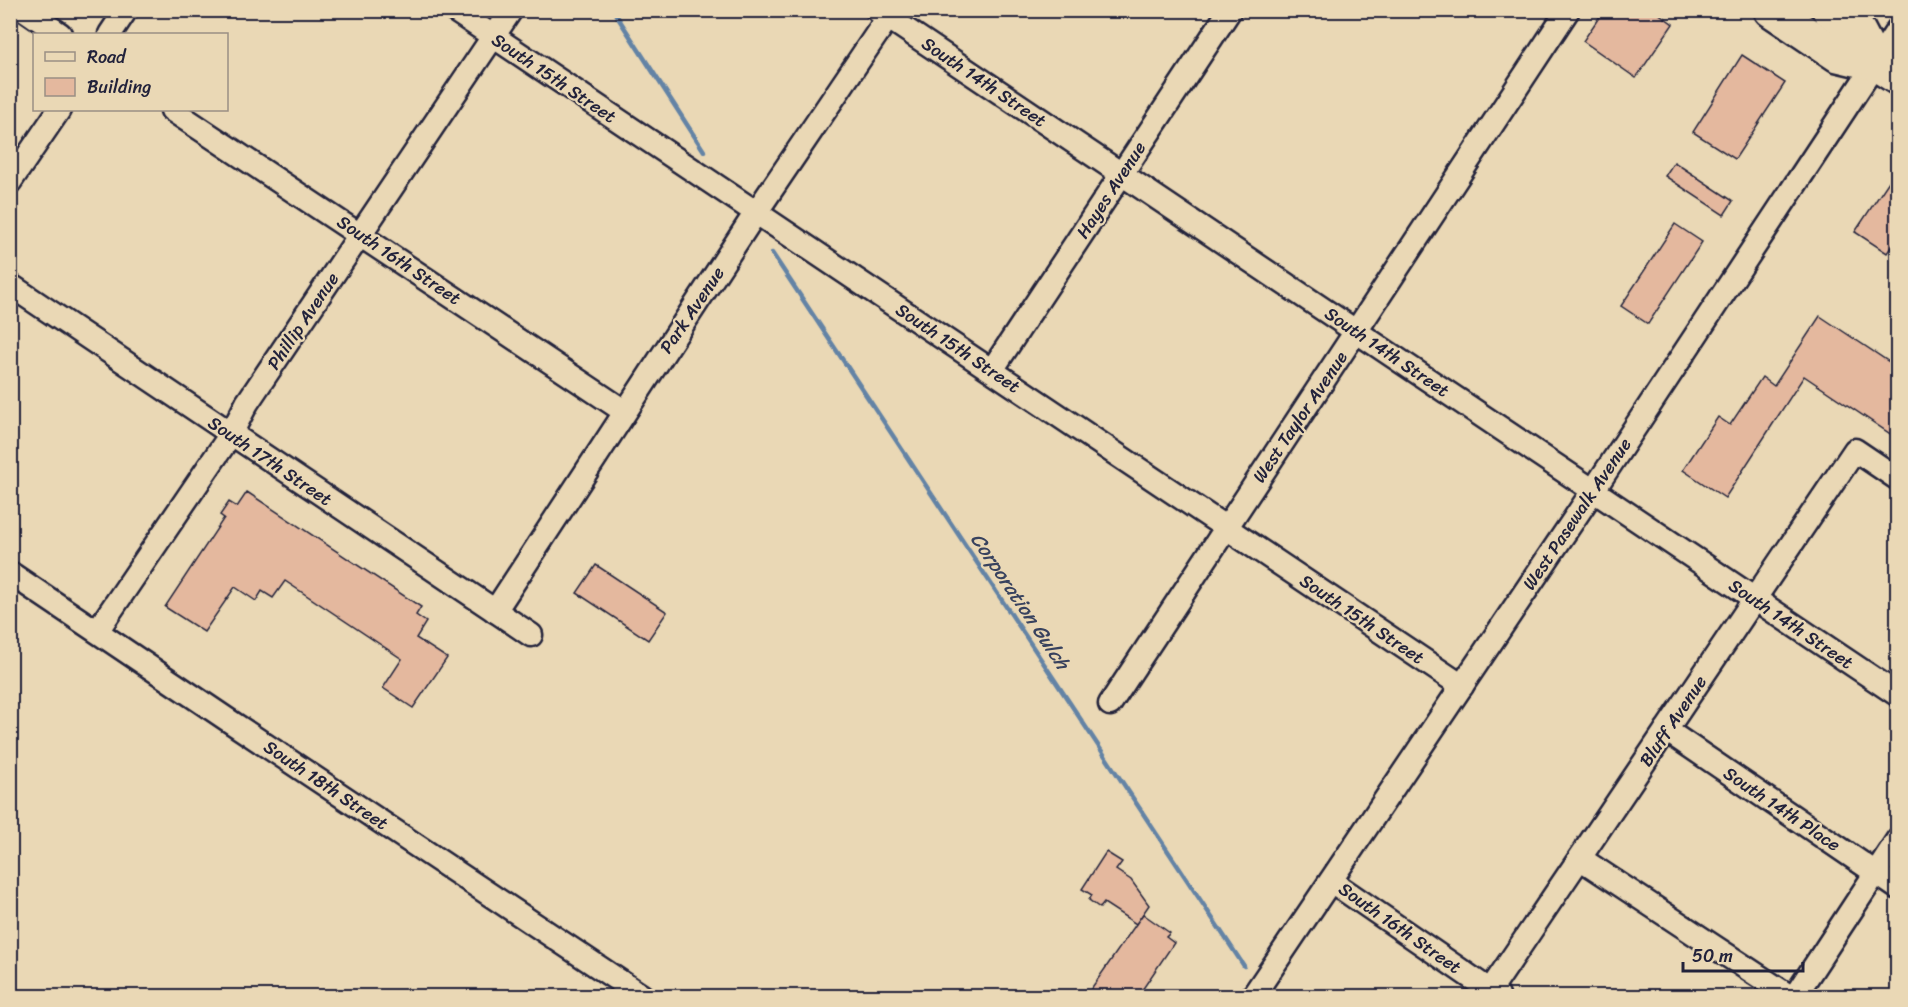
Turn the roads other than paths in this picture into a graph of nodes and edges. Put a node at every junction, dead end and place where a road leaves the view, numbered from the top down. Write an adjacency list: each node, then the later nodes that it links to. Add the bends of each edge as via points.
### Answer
1 (25, 10): 11 (street)
2 (126, 10): 12 (street)
3 (454, 10): 13 (street, South 15th Street)
4 (511, 10): 13 (street, Phillip Avenue)
5 (1230, 10): 17 (street, Hayes Avenue)
6 (1568, 10): 22 (street, West Taylor Avenue)
7 (1771, 10): 14 (highway, via 1838,55)
8 (1829, 10): 14 (highway, via 1858,30)
9 (886, 13): 17 (street, South 14th Street); 19 (street, Park Avenue)
10 (1898, 29): 14 (street, West Pasewalk Avenue)
11 (59, 33)
12 (111, 33)
13 (493, 37): 19 (street, South 15th Street); 20 (street, Phillip Avenue)
14 (1887, 71): 27 (street, West Pasewalk Avenue)
15 (58, 111): 18 (street)
16 (174, 111): 20 (street, South 16th Street)
17 (1122, 174): 22 (street, South 14th Street); 23 (street, Hayes Avenue)
18 (10, 182)
19 (755, 214): 23 (street, South 15th Street); 24 (street, Park Avenue)
20 (362, 235): 24 (street, South 16th Street); 25 (street, Phillip Avenue)
21 (10, 285): 25 (street, South 17th Street)
22 (1357, 332): 27 (street, South 14th Street); 28 (street, West Taylor Avenue)
23 (992, 370): 28 (street, South 15th Street)
24 (624, 411): 31 (street, Park Avenue)
25 (231, 434): 31 (street, South 17th Street); 32 (street, Phillip Avenue)
26 (1898, 479): 30 (street, Bluff Avenue, via 1855,450)
27 (1593, 491): 30 (street, South 14th Street); 34 (street, West Pasewalk Avenue)
28 (1226, 528): 34 (street, South 15th Street); 36 (street, West Taylor Avenue)
29 (10, 573): 32 (street, South 18th Street)
30 (1754, 600): 35 (street, South 14th Street); 37 (street, Bluff Avenue)
31 (495, 611): 33 (street, South 17th Street)
32 (97, 631): 44 (street, South 18th Street)
33 (531, 635)
34 (1462, 686): 41 (street, West Pasewalk Avenue)
35 (1898, 695)
36 (1110, 704)
37 (1666, 730): 39 (street, Bluff Avenue); 40 (street, South 14th Place)
38 (1898, 839): 40 (street)
39 (1581, 859): 43 (street, Bluff Avenue); 46 (street)
40 (1875, 873): 42 (street, South 14th Place); 47 (street)
41 (1331, 881): 43 (street, South 16th Street); 45 (street, West Pasewalk Avenue)
42 (1898, 888)
43 (1494, 994)
44 (642, 996)
45 (1253, 996)
46 (1790, 996)
47 (1795, 996)

